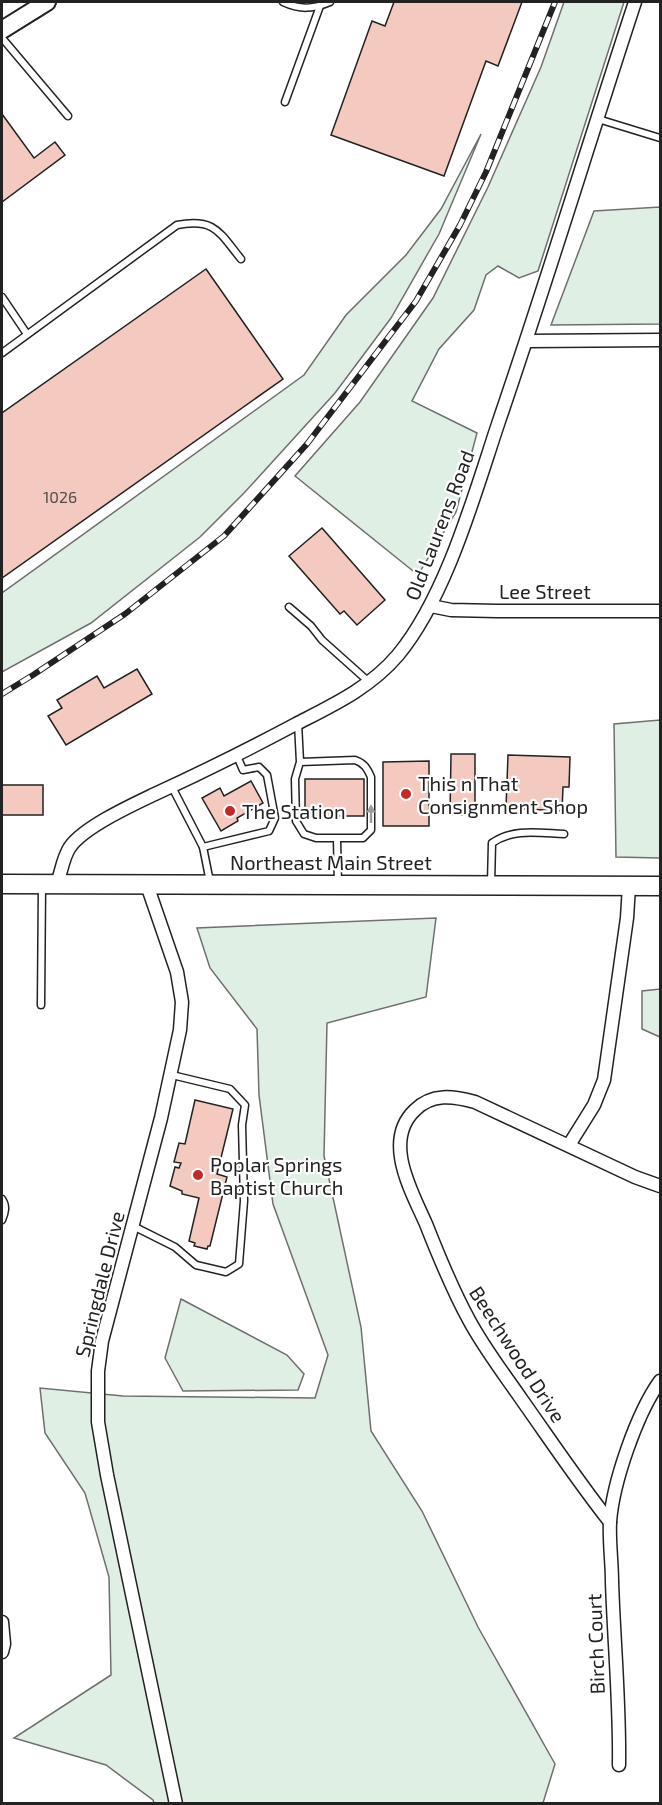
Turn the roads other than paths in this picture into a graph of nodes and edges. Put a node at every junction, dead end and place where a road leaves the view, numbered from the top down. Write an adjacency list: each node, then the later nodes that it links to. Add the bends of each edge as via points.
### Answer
1 (47, 2): 6 (street)
2 (283, 2): 5 (lane, via 297,8)
3 (330, 2): 5 (lane)
4 (635, 2): 10 (street, Old Laurens Road)
5 (320, 6): 8 (lane)
6 (2, 30)
7 (2, 38): 9 (lane)
8 (285, 102)
9 (68, 116)
10 (597, 119): 11 (lane); 16 (street, Old Laurens Road)
11 (660, 138)
12 (241, 259): 14 (lane, via 218,231 207,224 177,225)
13 (2, 297): 14 (lane)
14 (27, 334): 17 (lane)
15 (660, 340): 16 (street)
16 (527, 341): 18 (street, Old Laurens Road, via 458,540)
17 (2, 353)
18 (430, 606): 20 (street, Lee Street, via 497,611); 21 (street, Old Laurens Road, via 414,634)
19 (289, 607): 21 (lane)
20 (660, 610)
21 (369, 682): 22 (street, Old Laurens Road)
22 (298, 723): 23 (street, Old Laurens Road); 24 (lane)
23 (237, 756): 25 (street, Old Laurens Road); 28 (lane, via 243,770 259,767 267,775 275,818 269,831)
24 (300, 762): 27 (lane, via 295,779 296,821 310,837); 27 (lane, one-way to 24, via 363,838 371,830 368,769 355,760)
25 (171, 786): 28 (lane); 30 (street, Old Laurens Road, via 76,840)
26 (564, 834): 34 (lane, via 516,833 492,843)
27 (337, 839): 33 (lane)
28 (203, 847): 32 (lane)
29 (2, 884): 30 (main road, Northeast Main Street)
30 (50, 884): 31 (main road, Northeast Main Street); 37 (lane)
31 (147, 885): 32 (main road, Northeast Main Street); 38 (street, Springdale Drive, via 180,987 180,1030)
32 (211, 885): 33 (main road, Northeast Main Street)
33 (338, 885): 34 (main road, Northeast Main Street)
34 (490, 885): 35 (main road, Northeast Main Street)
35 (629, 886): 36 (main road, Northeast Main Street); 39 (street, via 604,1080 594,1105)
36 (660, 886)
37 (41, 1005)
38 (172, 1075): 43 (street, Springdale Drive); 43 (lane, via 230,1089 245,1105 244,1201 238,1264 226,1272 196,1265 175,1247)
39 (569, 1145): 40 (street, Beechwood Drive); 45 (street, Beechwood Drive, via 475,1102 445,1096 424,1103 411,1113 402,1128 400,1150 413,1195 470,1322)
40 (660, 1186)
41 (2, 1199): 42 (lane)
42 (2, 1220)
43 (132, 1226): 49 (street, Springdale Drive, via 102,1341 98,1415 107,1475)
44 (660, 1381): 45 (street, via 636,1424)
45 (610, 1522): 48 (street, Birch Court)
46 (2, 1622): 47 (street)
47 (2, 1652)
48 (619, 1765)
49 (177, 1803)

